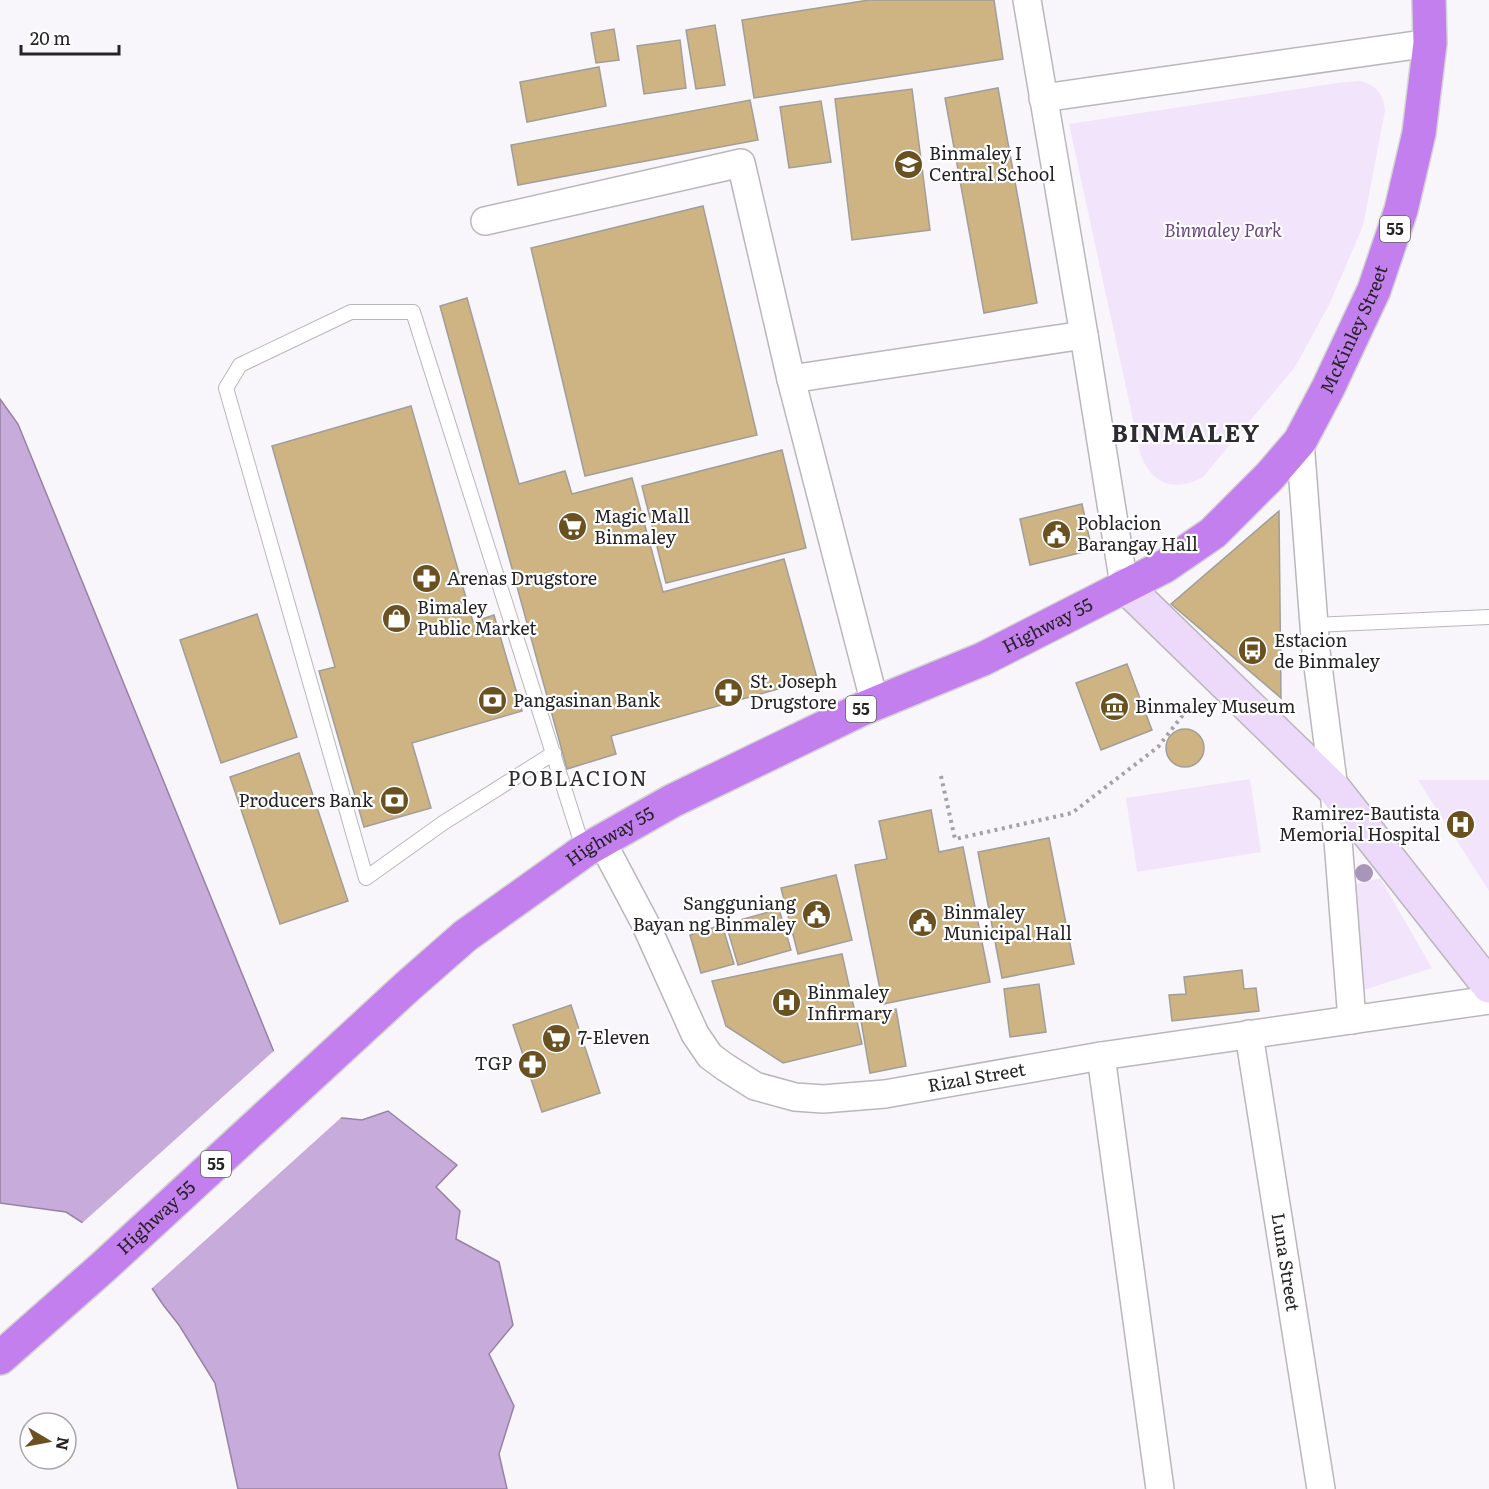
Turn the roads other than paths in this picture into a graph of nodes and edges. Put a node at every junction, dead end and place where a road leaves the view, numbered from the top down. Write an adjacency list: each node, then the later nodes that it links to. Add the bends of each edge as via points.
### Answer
1 (1027, 0): 4 (street)
2 (1429, 0): 3 (highway, McKinley Street / 55)
3 (1430, 43): 4 (street); 8 (highway, McKinley Street / 55, via 1419,133 1401,210 1374,290)
4 (1043, 98): 6 (street)
5 (485, 221): 7 (street, via 741,163)
6 (1084, 335): 7 (street); 9 (street)
7 (791, 379): 12 (street)
8 (1300, 441): 9 (highway, Highway 55 / 55, via 1213,533 1165,566); 11 (street)
9 (1124, 585): 12 (highway, Highway 55 / 55, via 983,659); 14 (street)
10 (1489, 617): 11 (lane)
11 (1314, 625): 14 (street)
12 (875, 704): 15 (highway, Highway 55 / 55, via 672,801)
13 (554, 753): 13 (lane, via 443,823 366,878 226,388 240,365 351,312 412,312); 15 (lane)
14 (1334, 789): 16 (street); 18 (street)
15 (593, 847): 20 (street, Rizal Street, via 645,923 710,1056 755,1086 795,1097 874,1095); 21 (highway, Highway 55 / 55, via 465,936)
16 (1489, 986)
17 (1489, 1000): 18 (street, Rizal Street)
18 (1352, 1020): 19 (street, Rizal Street)
19 (1249, 1034): 20 (street, Rizal Street); 23 (street, Luna Street)
20 (1101, 1056): 22 (street)
21 (0, 1358)
22 (1161, 1489)
23 (1321, 1489)

